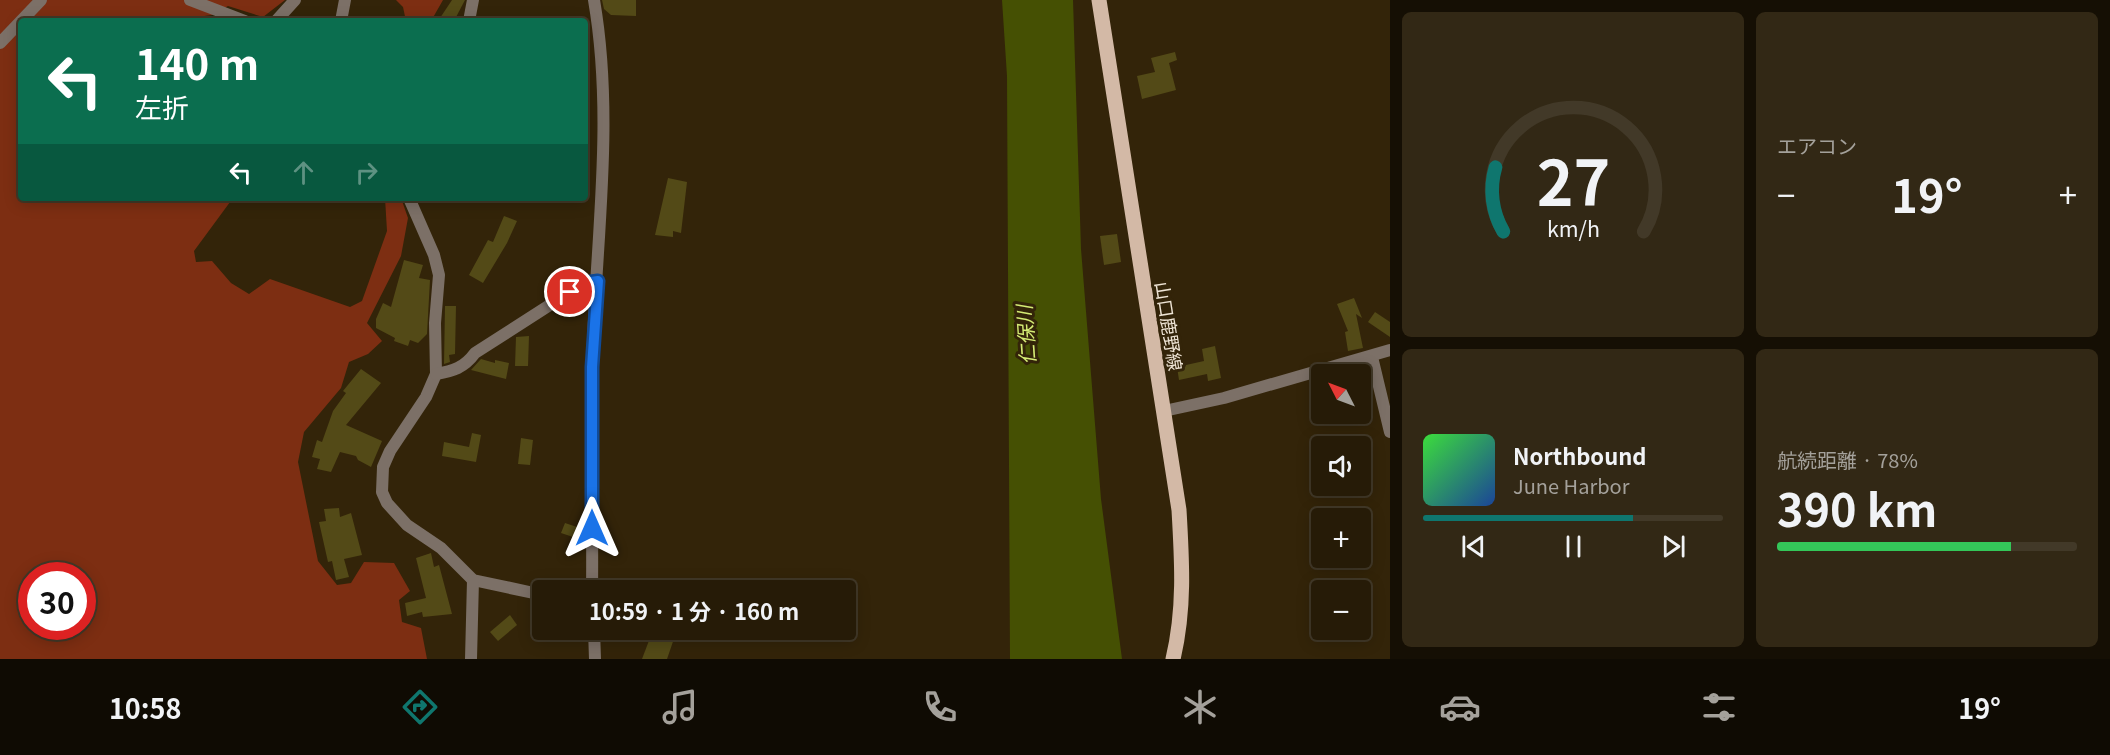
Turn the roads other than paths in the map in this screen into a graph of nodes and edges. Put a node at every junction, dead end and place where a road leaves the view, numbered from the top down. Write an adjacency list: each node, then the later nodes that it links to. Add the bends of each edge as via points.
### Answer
1 (41, 0): 8 (street)
2 (190, 0): 9 (street)
3 (295, 0): 10 (street)
4 (345, 0): 11 (street)
5 (473, 0): 12 (street)
6 (594, 0): 16 (street, via 603,79 604,164)
7 (1099, 0): 20 (main road, 山口鹿野線)
8 (24, 18)
9 (237, 18)
10 (279, 18)
11 (342, 18)
12 (470, 18)
13 (18, 24): 14 (street)
14 (0, 43)
15 (410, 201): 19 (street, via 439,276)
16 (598, 281): 19 (street, via 584,283 475,353 466,364); 23 (street, via 592,367)
17 (1390, 350): 18 (street)
18 (1372, 357): 20 (street); 21 (street)
19 (436, 374): 22 (street, via 426,397 390,451 383,467 382,492 407,525 441,548)
20 (1164, 411): 28 (main road, 山口鹿野線, via 1179,510 1182,577 1180,628)
21 (1390, 432)
22 (473, 580): 24 (street); 26 (street)
23 (592, 580)
24 (532, 593)
25 (594, 640): 27 (street)
26 (471, 659)
27 (595, 659)
28 (1173, 659)

